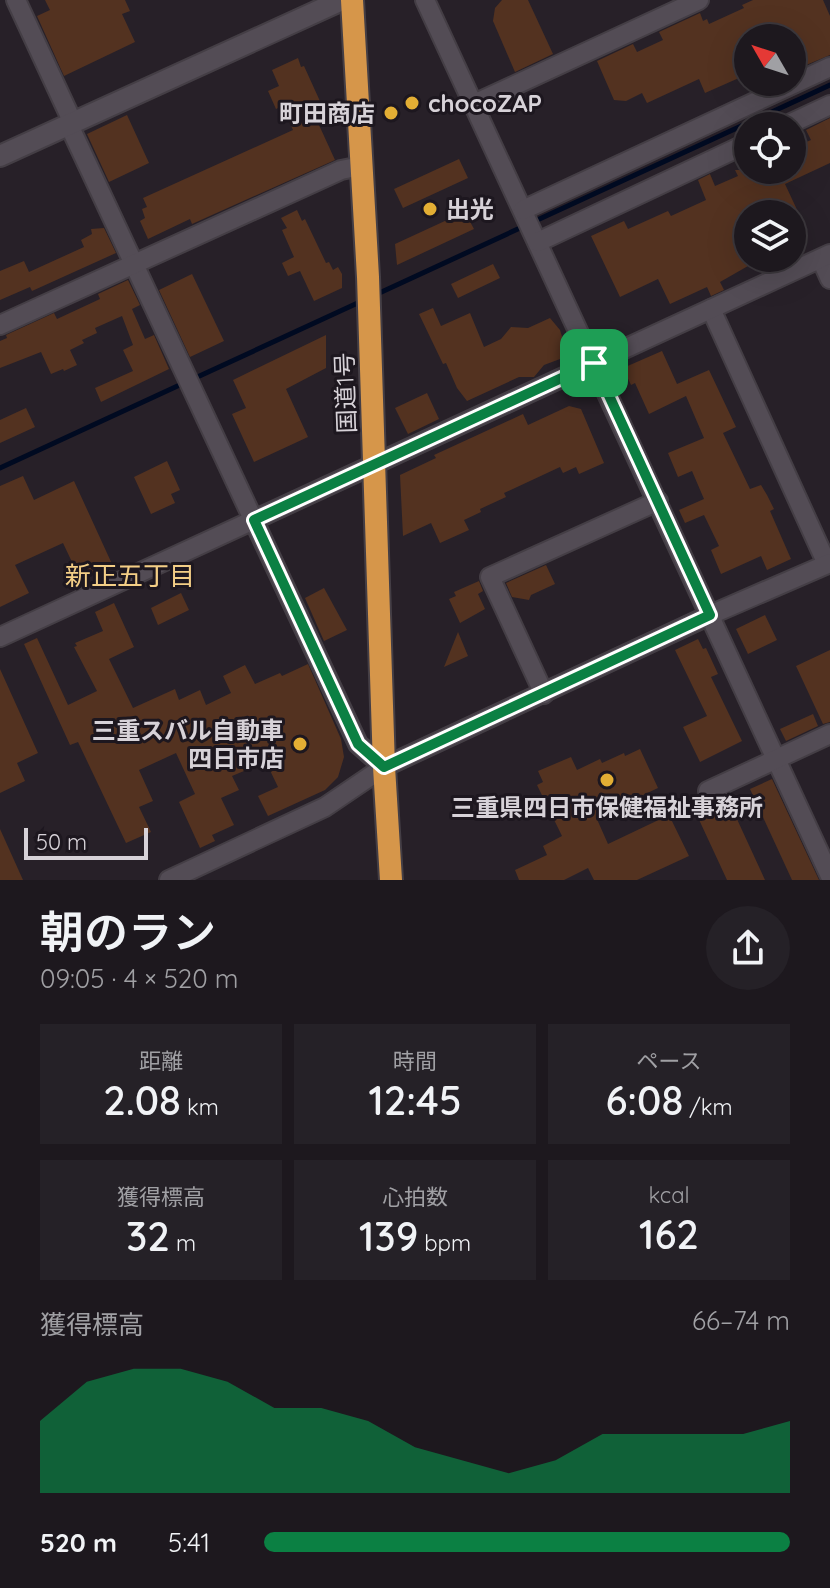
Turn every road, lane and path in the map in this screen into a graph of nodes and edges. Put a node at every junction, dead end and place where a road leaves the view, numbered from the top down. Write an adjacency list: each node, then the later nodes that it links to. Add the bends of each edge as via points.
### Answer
1 (16, 0): 10 (street)
2 (342, 0): 10 (street)
3 (352, 0): 13 (highway, 国道1号)
4 (425, 0): 7 (street)
5 (699, 0): 7 (street)
6 (830, 67): 14 (street)
7 (474, 104): 14 (street)
8 (830, 105): 9 (street)
9 (806, 116)
10 (71, 124): 12 (street); 17 (street)
11 (734, 149): 15 (street)
12 (0, 156)
13 (361, 166): 17 (street, via 341,170); 22 (highway, 国道1号)
14 (524, 212): 15 (street)
15 (537, 238): 21 (street)
16 (826, 256): 18 (street); 19 (street)
17 (135, 263): 20 (street); 24 (street)
18 (830, 279)
19 (711, 309): 21 (street); 25 (street)
20 (0, 325)
21 (594, 363): 22 (street); 23 (street)
22 (374, 467): 24 (street); 31 (highway, 国道1号)
23 (658, 501): 26 (street); 28 (street, via 490,577)
24 (254, 520): 27 (street); 31 (street, via 358,744)
25 (828, 564): 26 (street)
26 (710, 615): 28 (street); 30 (street)
27 (0, 637)
28 (544, 694): 31 (street)
29 (830, 734): 30 (street)
30 (776, 758): 32 (street); 33 (street)
31 (384, 767): 34 (street, via 325,807); 35 (highway, 国道1号)
32 (708, 791)
33 (830, 876)
34 (169, 880)
35 (391, 880)

